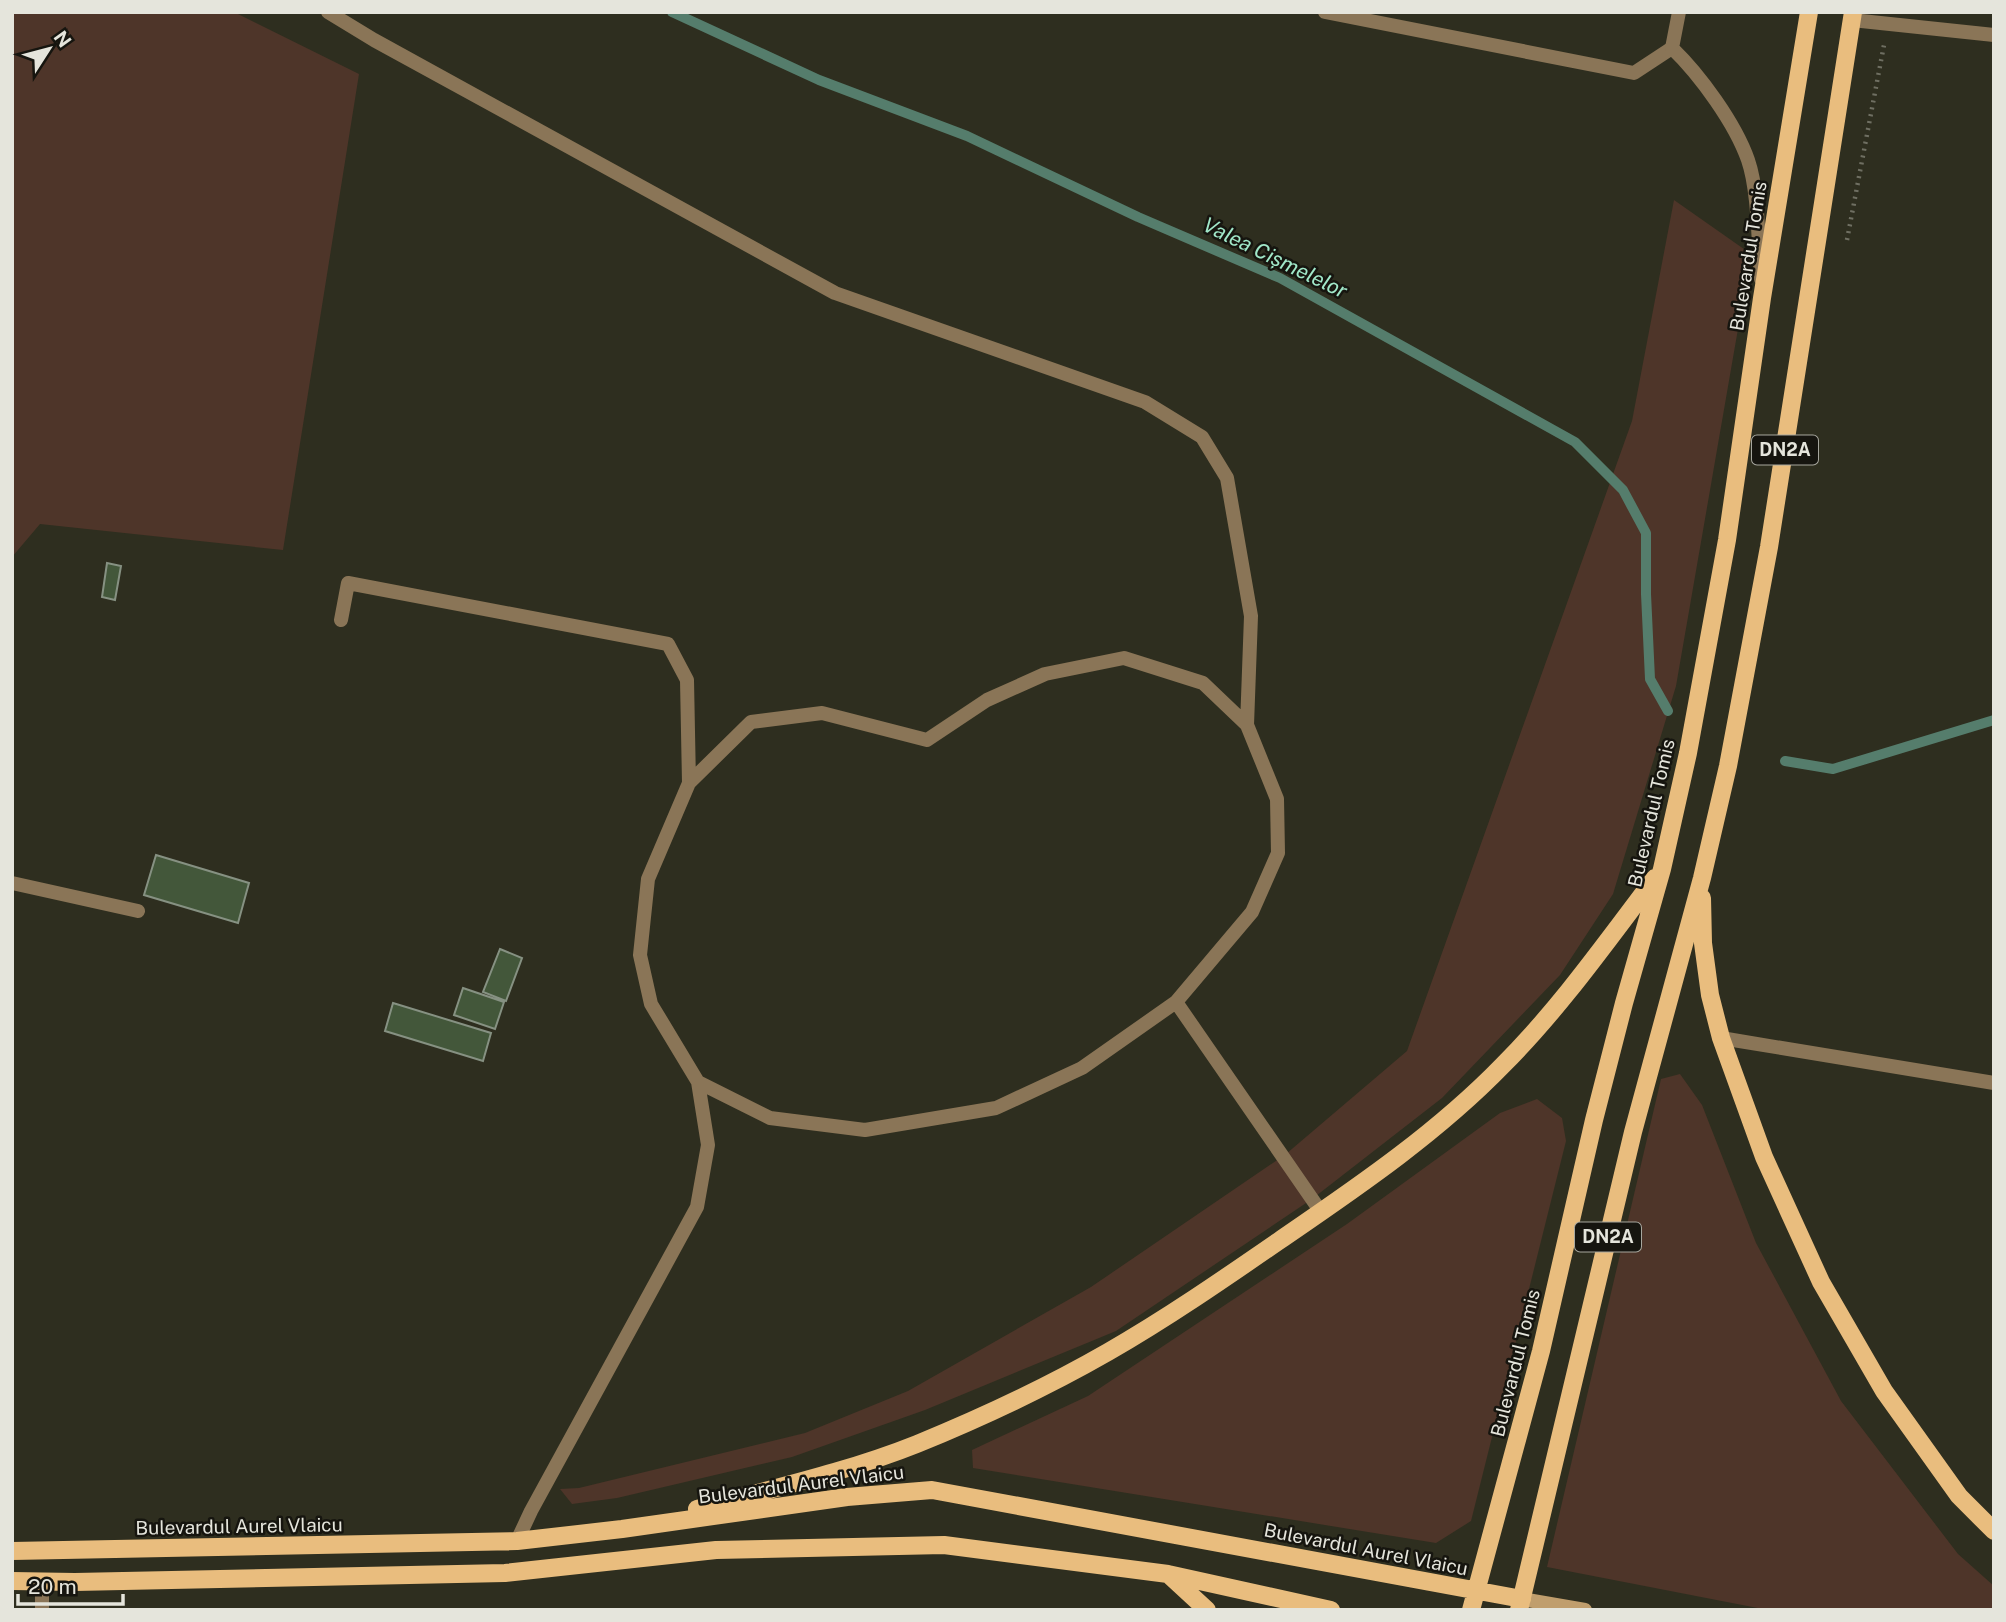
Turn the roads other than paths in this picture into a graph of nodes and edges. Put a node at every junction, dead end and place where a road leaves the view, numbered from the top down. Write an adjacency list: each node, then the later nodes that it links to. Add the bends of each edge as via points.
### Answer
1 (328, 12): 10 (street, via 835,293 1145,402 1202,437 1227,478 1251,616)
2 (1325, 12): 7 (street, via 1634,73)
3 (1679, 12): 7 (street)
4 (1809, 12): 8 (main road, Bulevardul Tomis / DN2A)
5 (1853, 16): 6 (street); 13 (main road, DN2A, via 1769,547)
6 (1994, 35)
7 (1672, 48): 8 (street, via 1715,101 1748,161)
8 (1762, 298): 12 (main road, Bulevardul Tomis / DN2A, via 1727,540)
9 (341, 620): 11 (street, via 348,583 668,644 687,680)
10 (1247, 725): 11 (street, via 1203,682 1124,658 1045,674 987,700 928,740 822,713 751,722); 16 (street, via 1277,799 1278,853 1252,912)
11 (689, 783): 18 (street, via 648,878 640,955 651,1004)
12 (1662, 869): 20 (main road, via 1504,1065 1444,1120); 28 (main road, Bulevardul Tomis / DN2A)
13 (1702, 878): 17 (main road, via 1703,943); 29 (main road, DN2A, via 1633,1132)
14 (12, 883): 15 (street)
15 (138, 911)
16 (1177, 1002): 18 (street, via 1082,1068 996,1108 865,1130 770,1118); 20 (street)
17 (1721, 1038): 19 (street); 22 (main road, via 1764,1157 1821,1282 1884,1391 1959,1496)
18 (698, 1082): 23 (street, via 708,1145 697,1207)
19 (1994, 1083)
20 (1321, 1212): 21 (main road, via 1109,1352 1012,1404 914,1445 824,1475)
21 (622, 1529): 23 (main road, Bulevardul Aurel Vlaicu); 28 (main road, Bulevardul Aurel Vlaicu, via 847,1497 932,1490)
22 (1994, 1531)
23 (517, 1541): 24 (main road, Bulevardul Aurel Vlaicu)
24 (12, 1551)
25 (1168, 1574): 27 (main road, via 944,1545 716,1550 505,1573); 31 (main road); 32 (main road)
26 (12, 1581): 27 (main road)
27 (43, 1582): 30 (street)
28 (1476, 1591): 29 (main road, Bulevardul Aurel Vlaicu); 33 (main road, Bulevardul Tomis / DN2A)
29 (1520, 1604): 34 (main road, Bulevardul Aurel Vlaicu)
30 (42, 1610)
31 (1207, 1610)
32 (1331, 1610)
33 (1471, 1610)
34 (1586, 1610)

